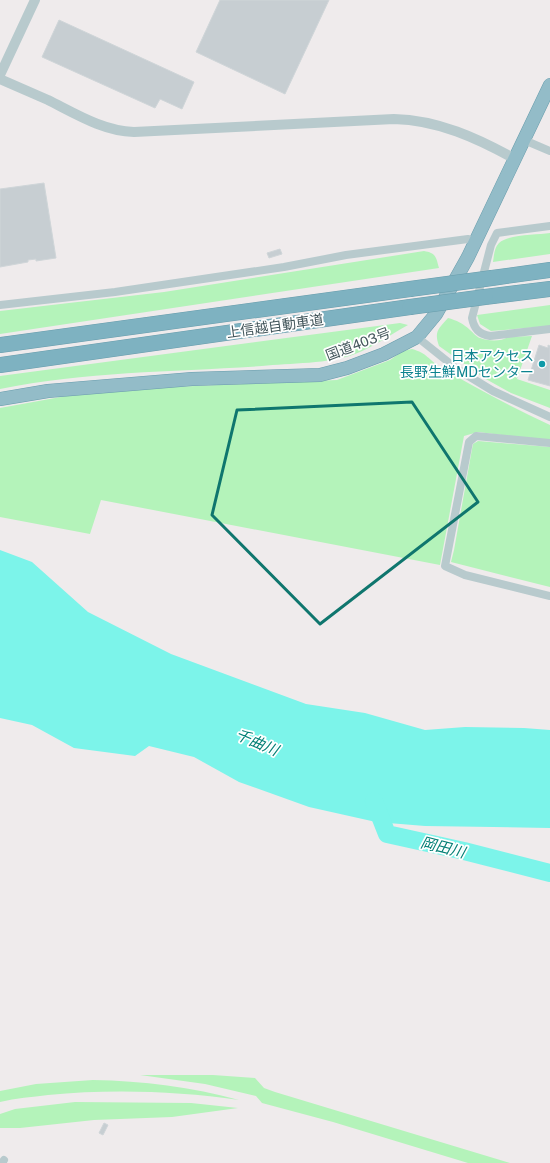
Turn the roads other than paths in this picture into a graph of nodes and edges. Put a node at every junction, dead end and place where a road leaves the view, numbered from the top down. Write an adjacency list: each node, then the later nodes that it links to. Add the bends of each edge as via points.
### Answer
1 (35, 0): 2 (street)
2 (0, 75)
3 (0, 79): 7 (street, via 95,123 119,131 410,119 454,130)
4 (550, 84): 5 (highway, 国道403号)
5 (524, 140): 6 (street); 7 (highway, 国道403号)
6 (550, 151)
7 (515, 160): 14 (highway, 国道403号, via 457,279 436,314)
8 (550, 226): 13 (street, via 497,233 491,245 472,318 473,325 482,335)
9 (468, 239): 12 (street, via 346,255 284,267 115,292)
10 (550, 270): 15 (highway, 上信越自動車道, bridge)
11 (550, 289): 16 (highway, 上信越自動車道, bridge)
12 (0, 305)
13 (550, 329)
14 (417, 337): 17 (highway, 国道403号, via 384,354 320,375 192,379 48,391); 18 (street, via 458,369 493,391)
15 (0, 345)
16 (0, 365)
17 (0, 400)
18 (550, 417)
19 (550, 443): 20 (street, via 476,436 469,442 446,566 465,575)
20 (550, 596)

